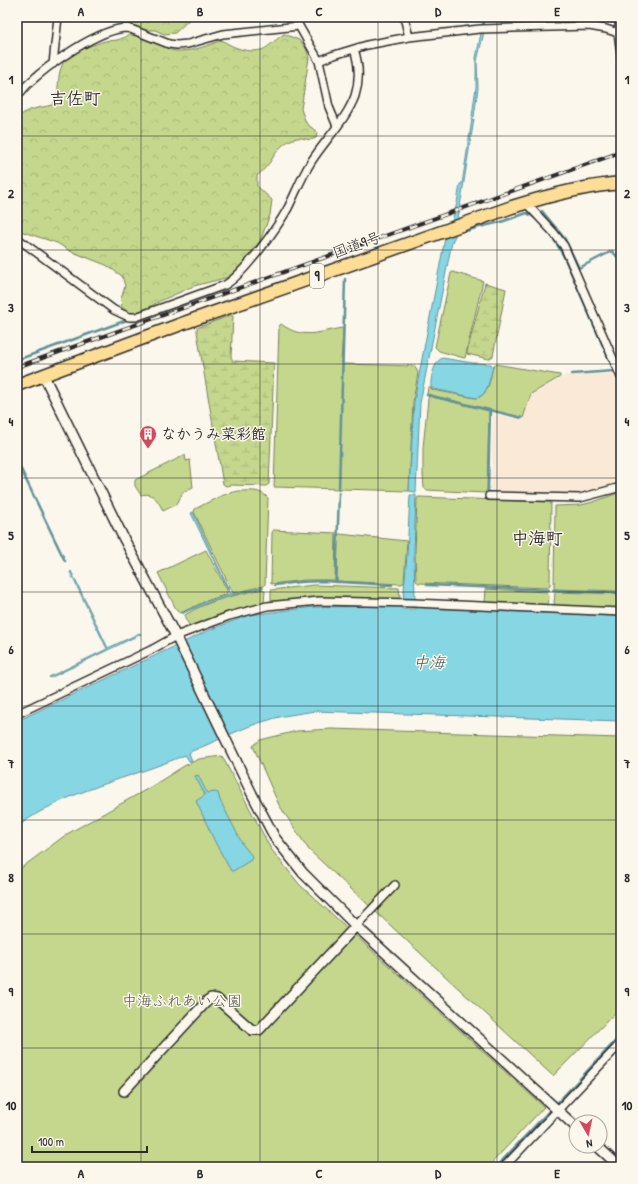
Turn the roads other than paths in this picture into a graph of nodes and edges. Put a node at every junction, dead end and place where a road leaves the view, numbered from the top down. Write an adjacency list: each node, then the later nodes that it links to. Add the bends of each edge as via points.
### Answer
1 (58, 17): 11 (street)
2 (296, 17): 5 (street)
3 (404, 17): 7 (street)
4 (620, 17): 6 (street)
5 (299, 26): 10 (street); 11 (street, via 223,34 177,45 128,28 121,28 104,33)
6 (618, 33): 7 (street, via 589,26 480,29); 9 (street)
7 (409, 37): 8 (street)
8 (354, 48): 10 (street); 13 (street, via 358,86 348,111)
9 (621, 54)
10 (319, 61): 13 (street, via 329,107)
11 (53, 64): 12 (street, via 26,86)
12 (17, 97)
13 (337, 126): 16 (street, via 303,175 284,215 242,271 225,285 136,317 114,310)
14 (621, 183): 15 (highway, 国道9号 / 9)
15 (526, 202): 17 (highway, 国道9号 / 9, via 184,323); 18 (street, via 564,246)
16 (17, 238)
17 (44, 376): 19 (highway, 国道9号 / 9); 23 (street, via 124,539)
18 (621, 377)
19 (17, 385)
20 (621, 487): 21 (street, via 580,498)
21 (489, 496)
22 (621, 612): 23 (street, via 319,601 267,606 229,616)
23 (177, 638): 24 (street); 26 (street, via 275,838 303,873)
24 (17, 714)
25 (395, 885): 26 (street)
26 (356, 926): 28 (street, via 259,1030 252,1030 217,999 211,998); 29 (street)
27 (621, 1043): 29 (street)
28 (124, 1091)
29 (558, 1110): 30 (street); 32 (street)
30 (568, 1119)
31 (606, 1154): 33 (street)
32 (504, 1167)
33 (620, 1167)

